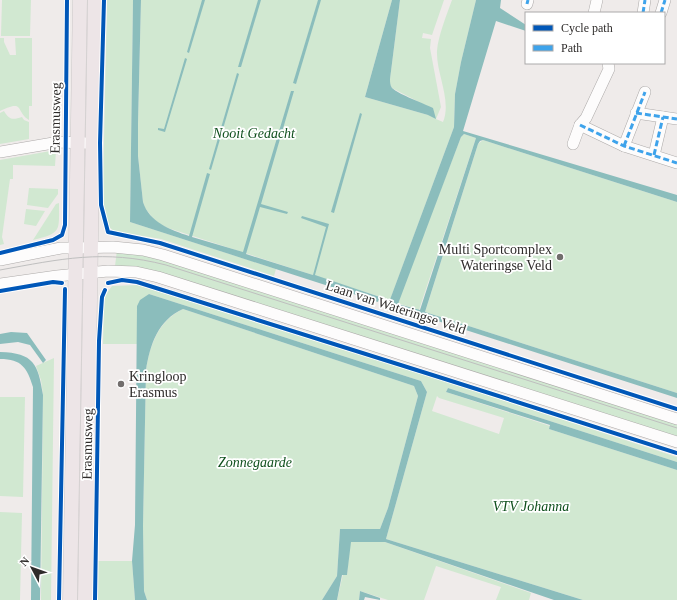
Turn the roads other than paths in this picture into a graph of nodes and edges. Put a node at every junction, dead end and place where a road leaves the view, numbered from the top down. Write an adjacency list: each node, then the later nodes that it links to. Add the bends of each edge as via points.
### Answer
1 (80, 0): 15 (main road, Erasmusweg)
2 (95, 0): 16 (main road, Erasmusweg)
3 (597, 0): 6 (street)
4 (645, 0): 7 (street)
5 (665, 0): 8 (street)
6 (594, 12)
7 (643, 12)
8 (661, 12)
9 (608, 64): 14 (street, via 610,69)
10 (645, 92): 11 (street)
11 (636, 113): 12 (street); 18 (street)
12 (663, 117): 13 (street); 20 (street)
13 (677, 119)
14 (580, 125): 17 (street); 18 (street)
15 (78, 142): 16 (street); 19 (street, via 59,142); 23 (main road, Erasmusweg)
16 (93, 143): 22 (main road, Erasmusweg)
17 (573, 144)
18 (624, 146): 20 (street)
19 (0, 152)
20 (654, 155): 21 (street)
21 (677, 163)
22 (91, 247): 23 (street, Laan van Wateringse Veld); 25 (main road, Erasmusweg); 28 (street, Laan van Wateringse Veld, via 143,250 163,255)
23 (76, 248): 24 (street, Laan van Wateringse Veld, via 61,248); 26 (main road, Erasmusweg)
24 (0, 260)
25 (91, 272): 26 (street); 29 (street, via 136,272 158,277); 31 (main road, Erasmusweg)
26 (76, 274): 27 (street); 30 (main road, Erasmusweg)
27 (0, 284)
28 (677, 419)
29 (677, 442)
30 (70, 600)
31 (85, 600)

